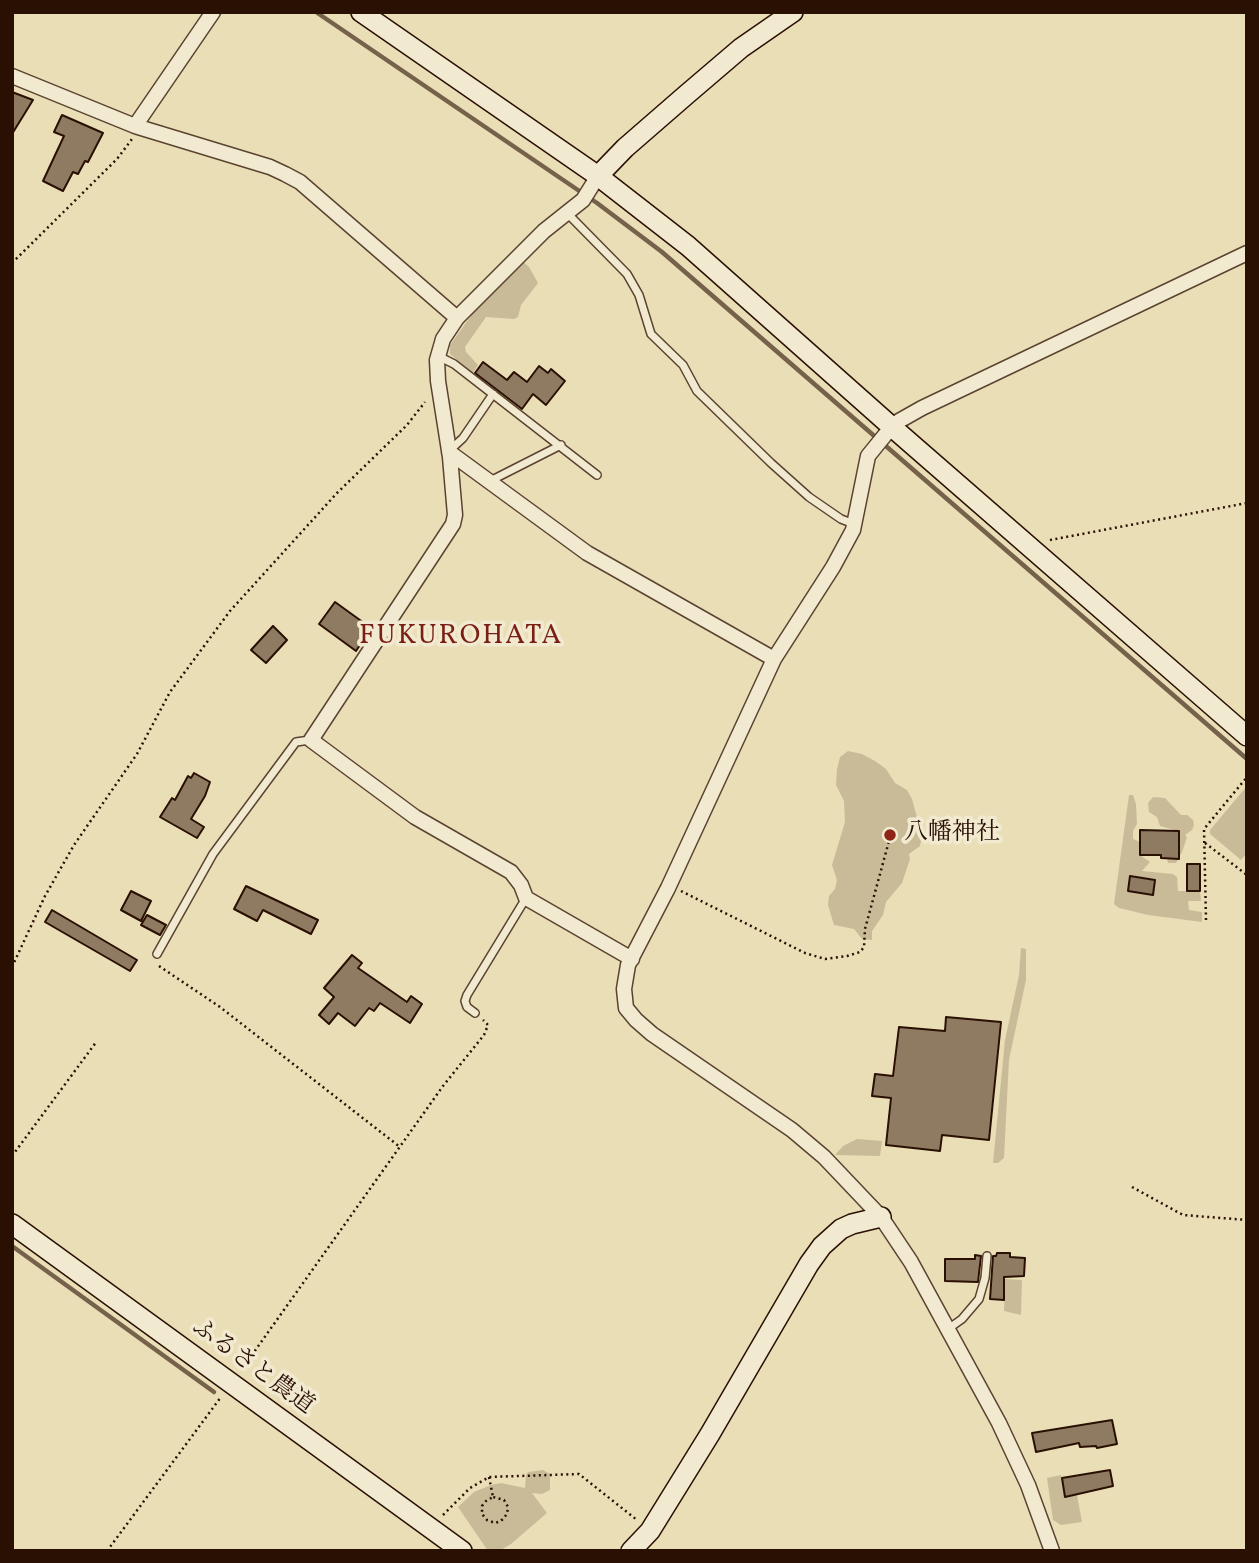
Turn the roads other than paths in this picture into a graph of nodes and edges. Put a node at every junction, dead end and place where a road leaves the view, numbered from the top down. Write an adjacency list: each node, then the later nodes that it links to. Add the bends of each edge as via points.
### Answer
1 (213, 12): 5 (street)
2 (361, 12): 6 (street)
3 (793, 12): 6 (street, via 685,94 625,148)
4 (12, 76): 5 (street)
5 (137, 127): 9 (street, via 270,167 300,182)
6 (591, 189): 7 (street); 12 (street, via 688,246)
7 (566, 213): 9 (street); 17 (lane, via 627,274 651,334 682,365 697,391 799,488 828,511)
8 (1247, 253): 12 (street, via 922,408)
9 (457, 318): 10 (street)
10 (439, 356): 11 (lane); 14 (street, via 438,381)
11 (493, 394): 13 (lane); 14 (lane)
12 (885, 435): 17 (street, via 868,456); 19 (street, via 1027,544)
13 (561, 445): 15 (lane); 16 (lane)
14 (449, 452): 16 (street); 20 (street, via 453,524)
15 (597, 475)
16 (489, 481): 18 (street, via 587,553)
17 (855, 524): 18 (street)
18 (774, 659): 23 (street)
19 (1247, 736)
20 (311, 740): 21 (street, via 415,817 511,872); 22 (lane, via 296,742 214,854)
21 (526, 898): 23 (street); 24 (lane, via 467,995 467,1007)
22 (157, 954)
23 (632, 959): 25 (street, via 624,989 626,1008 636,1020 792,1130)
24 (475, 1013)
25 (881, 1217): 28 (street); 30 (street, via 846,1226 822,1246 650,1531)
26 (12, 1224): 29 (street, ふるさと農道)
27 (987, 1256): 28 (lane, via 979,1299)
28 (948, 1330): 31 (street, via 1025,1478)
29 (462, 1551)
30 (631, 1551)
31 (1052, 1551)

